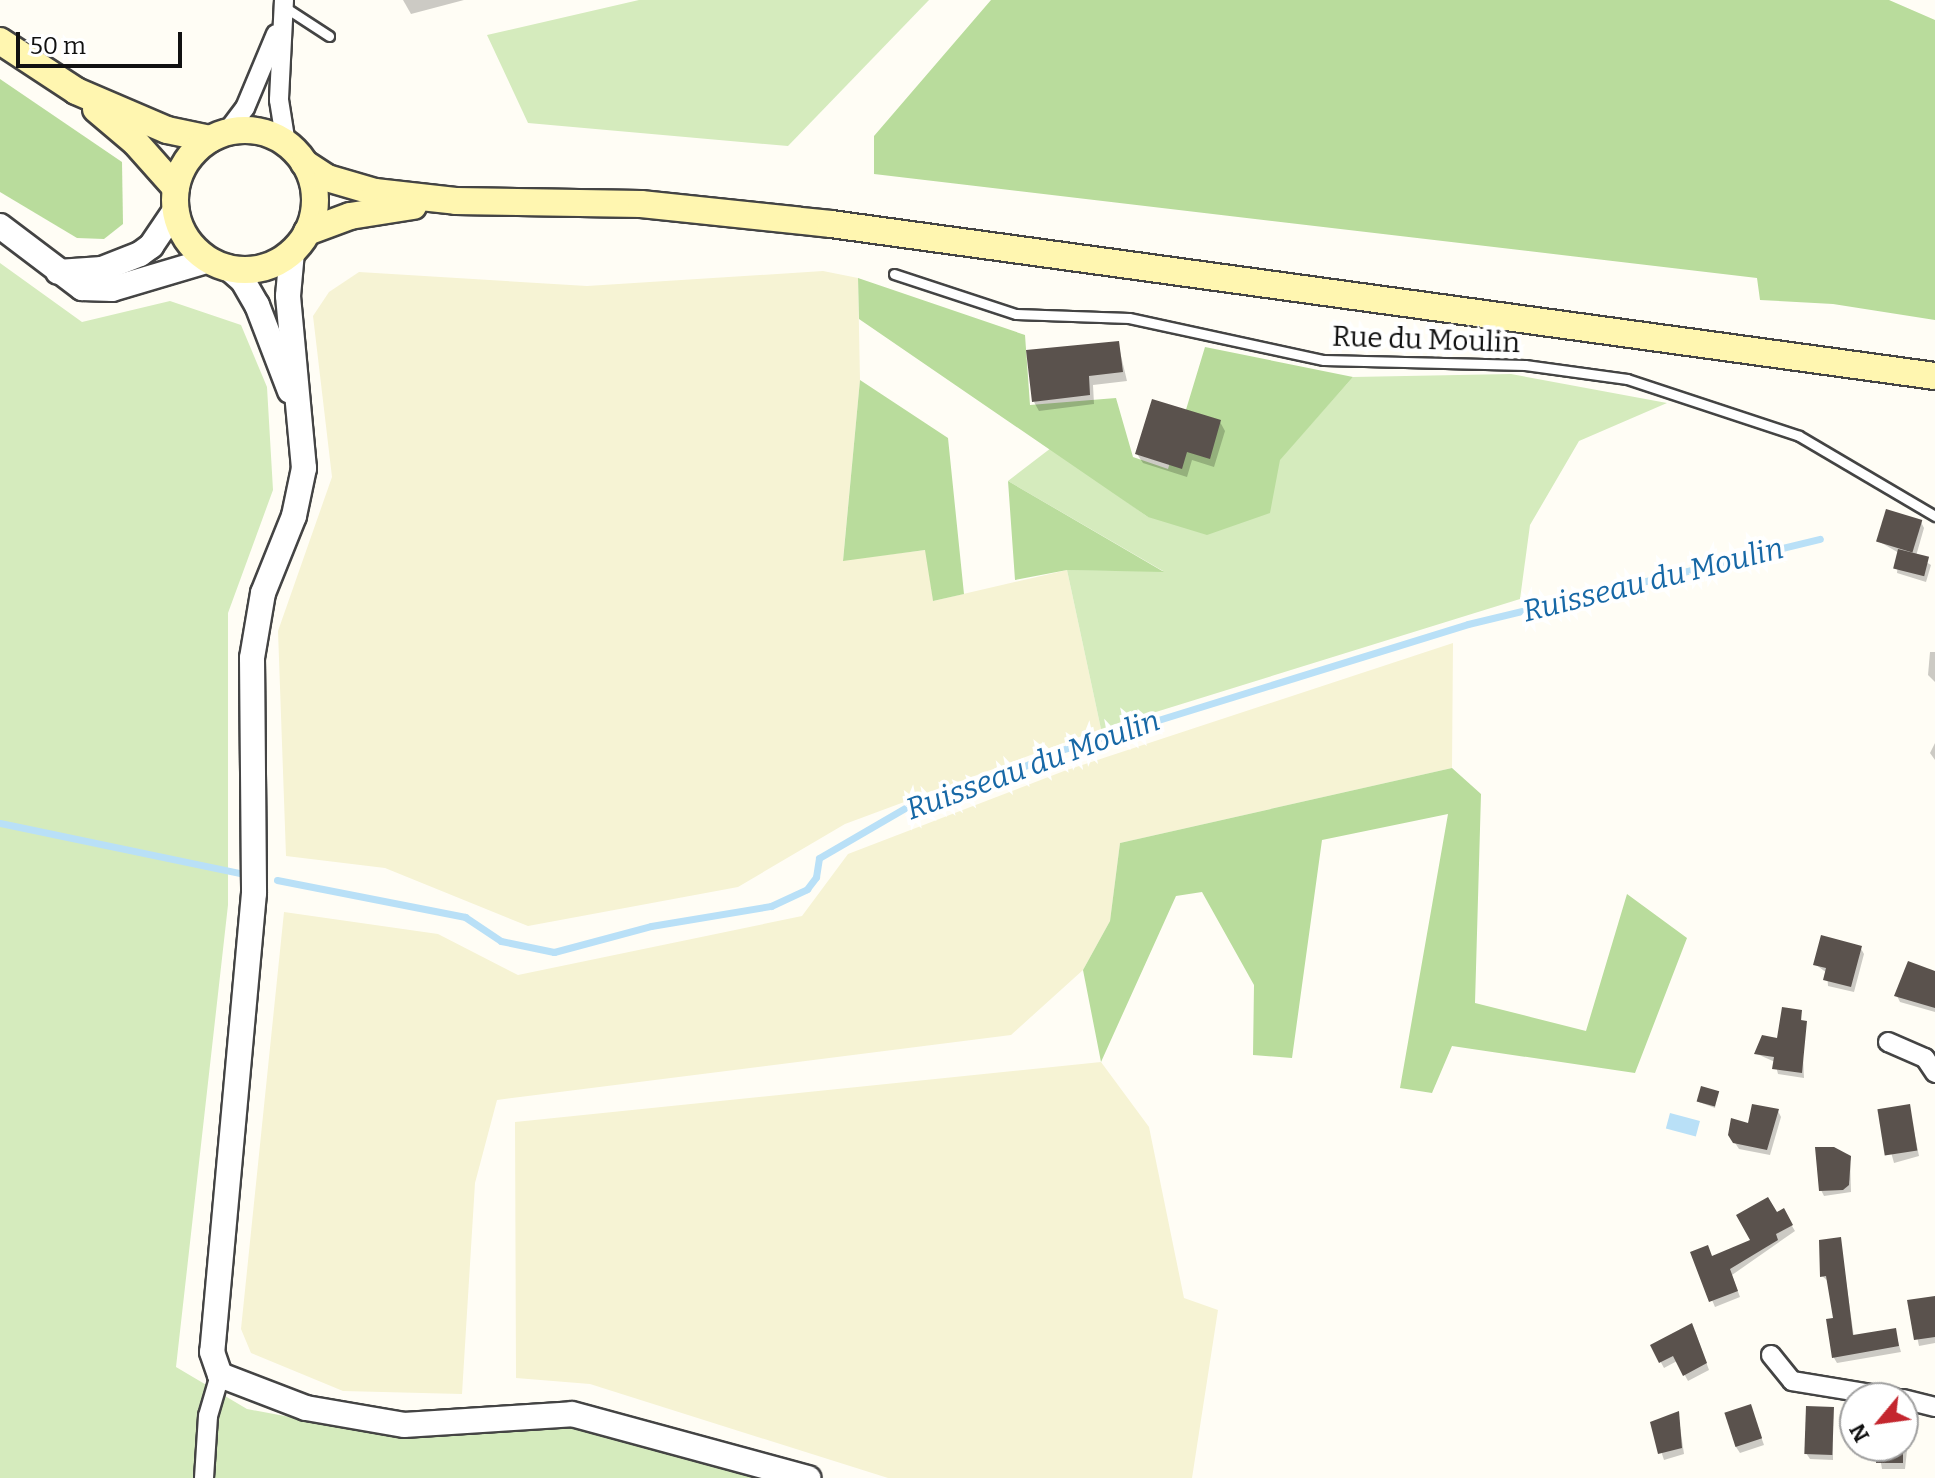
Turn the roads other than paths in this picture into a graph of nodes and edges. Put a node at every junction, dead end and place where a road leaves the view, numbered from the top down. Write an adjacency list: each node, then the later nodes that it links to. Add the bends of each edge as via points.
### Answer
1 (283, 3): 2 (street); 3 (lane)
2 (279, 27): 6 (street, via 245,108); 7 (street, via 279,100)
3 (329, 36)
4 (0, 41): 5 (main road)
5 (76, 91): 6 (main road, via 167,130); 8 (main road, via 136,143)
6 (218, 136): 7 (main road, via 258,131); 8 (main road, via 190,156)
7 (295, 153): 9 (main road, via 350,186); 11 (main road, via 315,197)
8 (176, 198): 12 (main road, via 184,234); 13 (street, via 151,246 140,254 102,269)
9 (456, 201): 11 (main road, via 362,213); 15 (main road, via 641,204 831,224)
10 (0, 226): 13 (street)
11 (300, 242): 12 (main road, via 257,269); 16 (street, via 288,296)
12 (218, 264): 13 (street, via 112,289 82,288); 16 (street, via 243,281 264,318)
13 (58, 272)
14 (894, 274): 17 (lane, Rue du Moulin, via 1016,314 1129,318 1324,360 1525,365 1627,379 1799,436)
15 (1935, 376)
16 (302, 424): 21 (street, via 304,468 294,516 263,593 252,658 254,893 212,1352)
17 (1935, 516)
18 (1888, 1042): 19 (street, via 1925,1058)
19 (1935, 1073)
20 (1771, 1355): 22 (street, via 1792,1381)
21 (220, 1375): 23 (street, via 208,1416); 24 (street, via 306,1408 404,1425 572,1414)
22 (1839, 1389)
23 (204, 1478)
24 (808, 1478)

